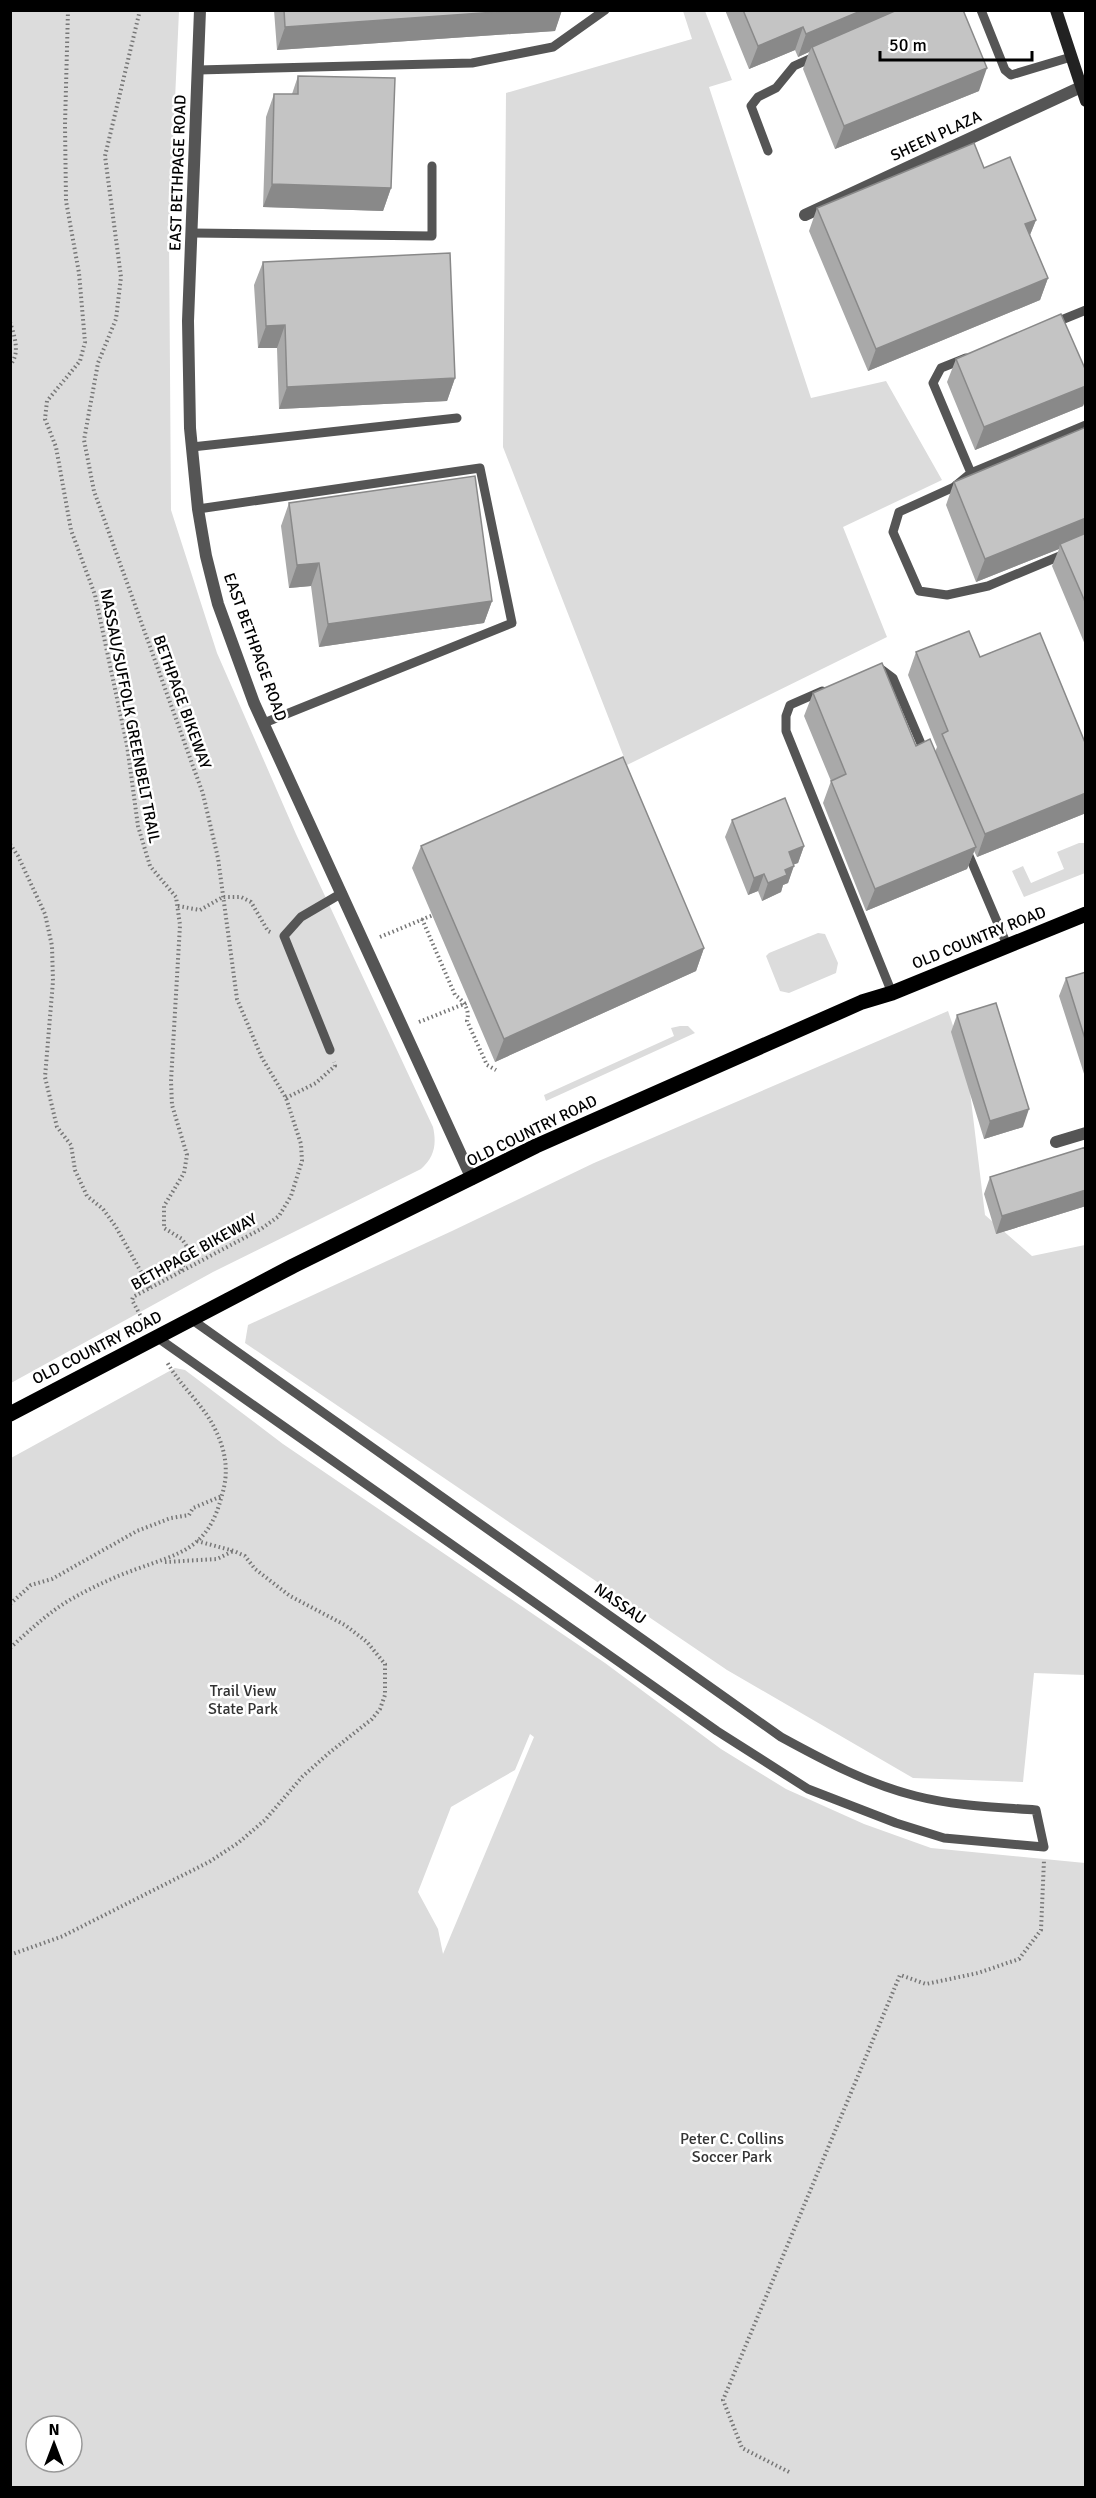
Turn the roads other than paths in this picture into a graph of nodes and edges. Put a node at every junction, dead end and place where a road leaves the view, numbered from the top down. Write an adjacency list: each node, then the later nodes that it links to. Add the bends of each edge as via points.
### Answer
1 (200, 10): 7 (street, EAST BETHPAGE ROAD)
2 (605, 10): 7 (lane, via 553,47 472,63)
3 (981, 10): 6 (lane, via 1005,70 1011,75)
4 (1056, 10): 6 (street)
5 (824, 53): 10 (lane, via 794,66 776,88 758,97 751,106)
6 (1077, 62): 8 (street)
7 (198, 70): 13 (street, EAST BETHPAGE ROAD)
8 (1081, 87): 9 (street); 12 (street, SHEEN PLAZA)
9 (1086, 100)
10 (768, 151)
11 (432, 166): 13 (lane, via 432,236)
12 (805, 215)
13 (192, 232): 19 (street, EAST BETHPAGE ROAD, via 188,321)
14 (1086, 310): 15 (lane)
15 (1044, 327)
16 (972, 356): 20 (lane, via 940,368 933,383)
17 (457, 418): 19 (lane)
18 (1086, 425): 20 (lane)
19 (192, 447): 21 (street, EAST BETHPAGE ROAD)
20 (971, 473): 22 (lane, via 954,487 899,512 893,532 920,591 947,595 988,586)
21 (198, 509): 25 (street, EAST BETHPAGE ROAD, via 218,604); 25 (lane, via 480,468 512,623)
22 (1086, 544)
23 (863, 675): 26 (lane, via 881,669 893,678)
24 (831, 688): 31 (lane, via 790,705 786,732)
25 (264, 723): 28 (street, EAST BETHPAGE ROAD)
26 (929, 763)
27 (961, 837): 30 (lane)
28 (342, 893): 32 (lane, via 301,917 284,936); 35 (street, EAST BETHPAGE ROAD)
29 (1086, 914): 30 (main road, OLD COUNTRY ROAD)
30 (1007, 945): 31 (main road, OLD COUNTRY ROAD)
31 (892, 993): 35 (main road, OLD COUNTRY ROAD, via 862,1002 724,1062)
32 (330, 1050)
33 (1086, 1133): 34 (street)
34 (1056, 1142)
35 (472, 1179): 36 (main road, OLD COUNTRY ROAD)
36 (191, 1319): 37 (main road, OLD COUNTRY ROAD); 37 (lane, NASSAU, via 782,1737 851,1774 918,1797 1036,1810 1044,1847 944,1838 808,1789 717,1731)
37 (158, 1338): 38 (main road, OLD COUNTRY ROAD)
38 (10, 1414)

